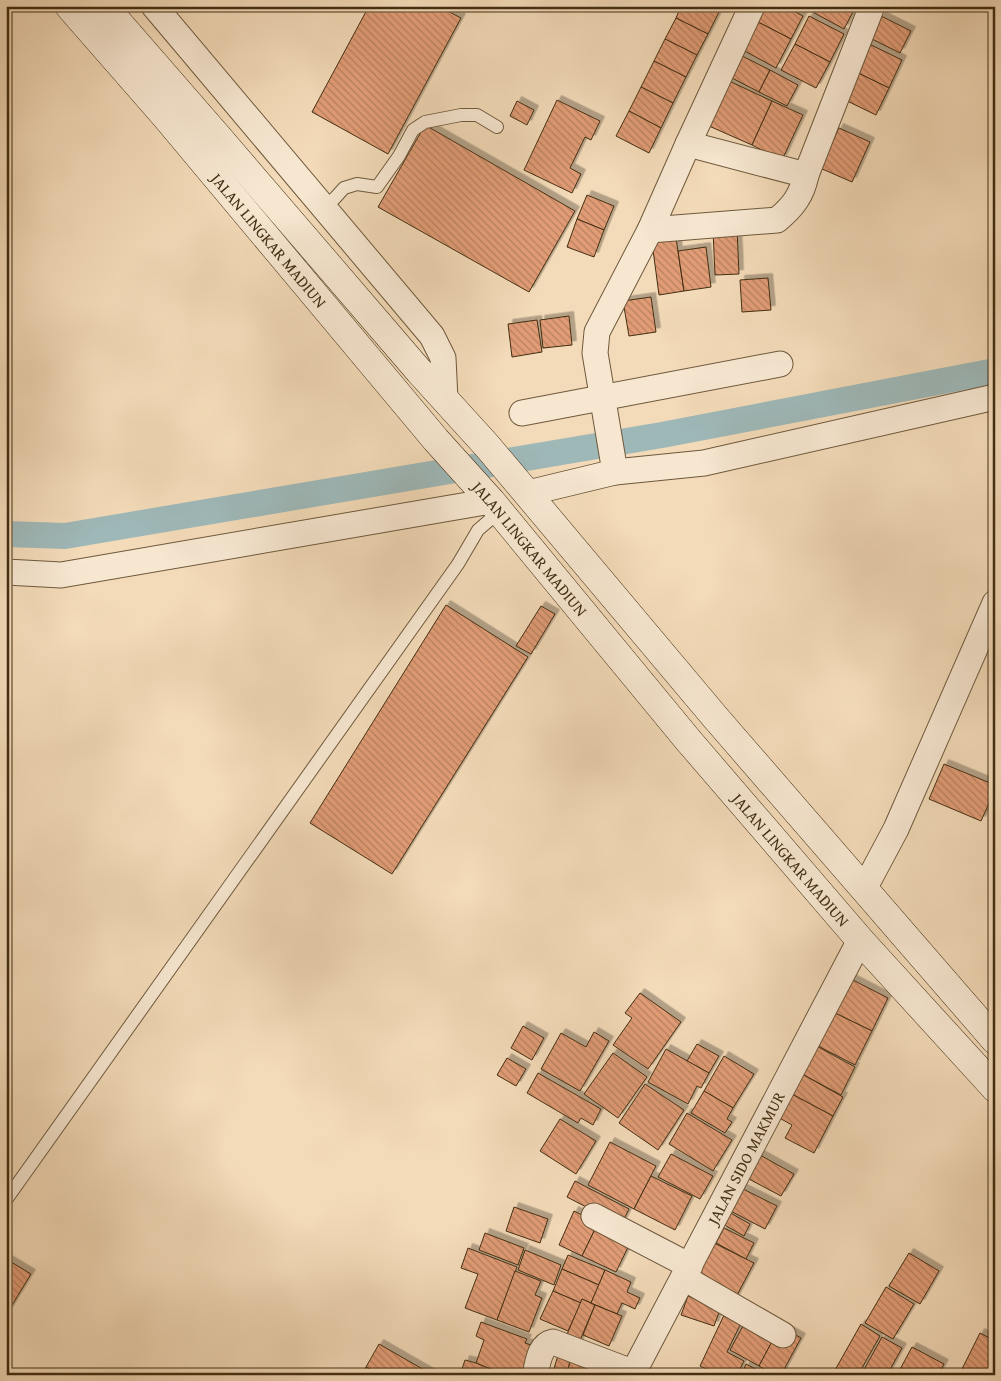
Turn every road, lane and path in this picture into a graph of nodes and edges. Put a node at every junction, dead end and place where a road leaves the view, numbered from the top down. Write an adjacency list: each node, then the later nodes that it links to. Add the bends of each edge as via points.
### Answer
1 (57, 6): 16 (street, via 368,378 385,394)
2 (69, 6): 16 (main road, JALAN LINGKAR MADIUN)
3 (104, 6): 15 (main road, JALAN LINGKAR MADIUN)
4 (154, 6): 10 (street)
5 (752, 6): 8 (street)
6 (872, 6): 9 (street)
7 (497, 127): 10 (lane, via 477,115 425,122 413,130 377,187 357,184 344,188)
8 (688, 144): 9 (street); 11 (street)
9 (806, 175): 11 (street, via 803,190 792,208 778,220)
10 (324, 207): 15 (street, via 432,336 443,358)
11 (650, 230): 14 (street, via 597,332 595,353)
12 (780, 364): 14 (street)
13 (995, 397): 18 (street, via 704,463)
14 (602, 398): 17 (street); 18 (street)
15 (445, 399): 19 (main road, JALAN LINGKAR MADIUN)
16 (413, 412): 20 (main road, JALAN LINGKAR MADIUN)
17 (522, 413)
18 (614, 466): 19 (street)
19 (520, 483): 23 (main road, JALAN LINGKAR MADIUN)
20 (489, 500): 21 (street, via 61,576); 24 (main road, JALAN LINGKAR MADIUN); 29 (lane, via 478,530 452,572)
21 (6, 572)
22 (995, 603): 25 (street, via 896,829)
23 (715, 717): 24 (main road); 25 (main road, JALAN LINGKAR MADIUN)
24 (688, 740): 26 (main road, JALAN LINGKAR MADIUN)
25 (864, 889): 27 (main road, JALAN LINGKAR MADIUN)
26 (860, 940): 28 (main road, JALAN LINGKAR MADIUN); 31 (street, JALAN SIDO MAKMUR)
27 (995, 1040)
28 (995, 1088)
29 (6, 1200)
30 (594, 1216): 31 (street)
31 (687, 1272): 32 (street); 33 (street, JALAN SIDO MAKMUR)
32 (783, 1335)
33 (632, 1374): 34 (street, via 553,1342 541,1352)
34 (535, 1375)

